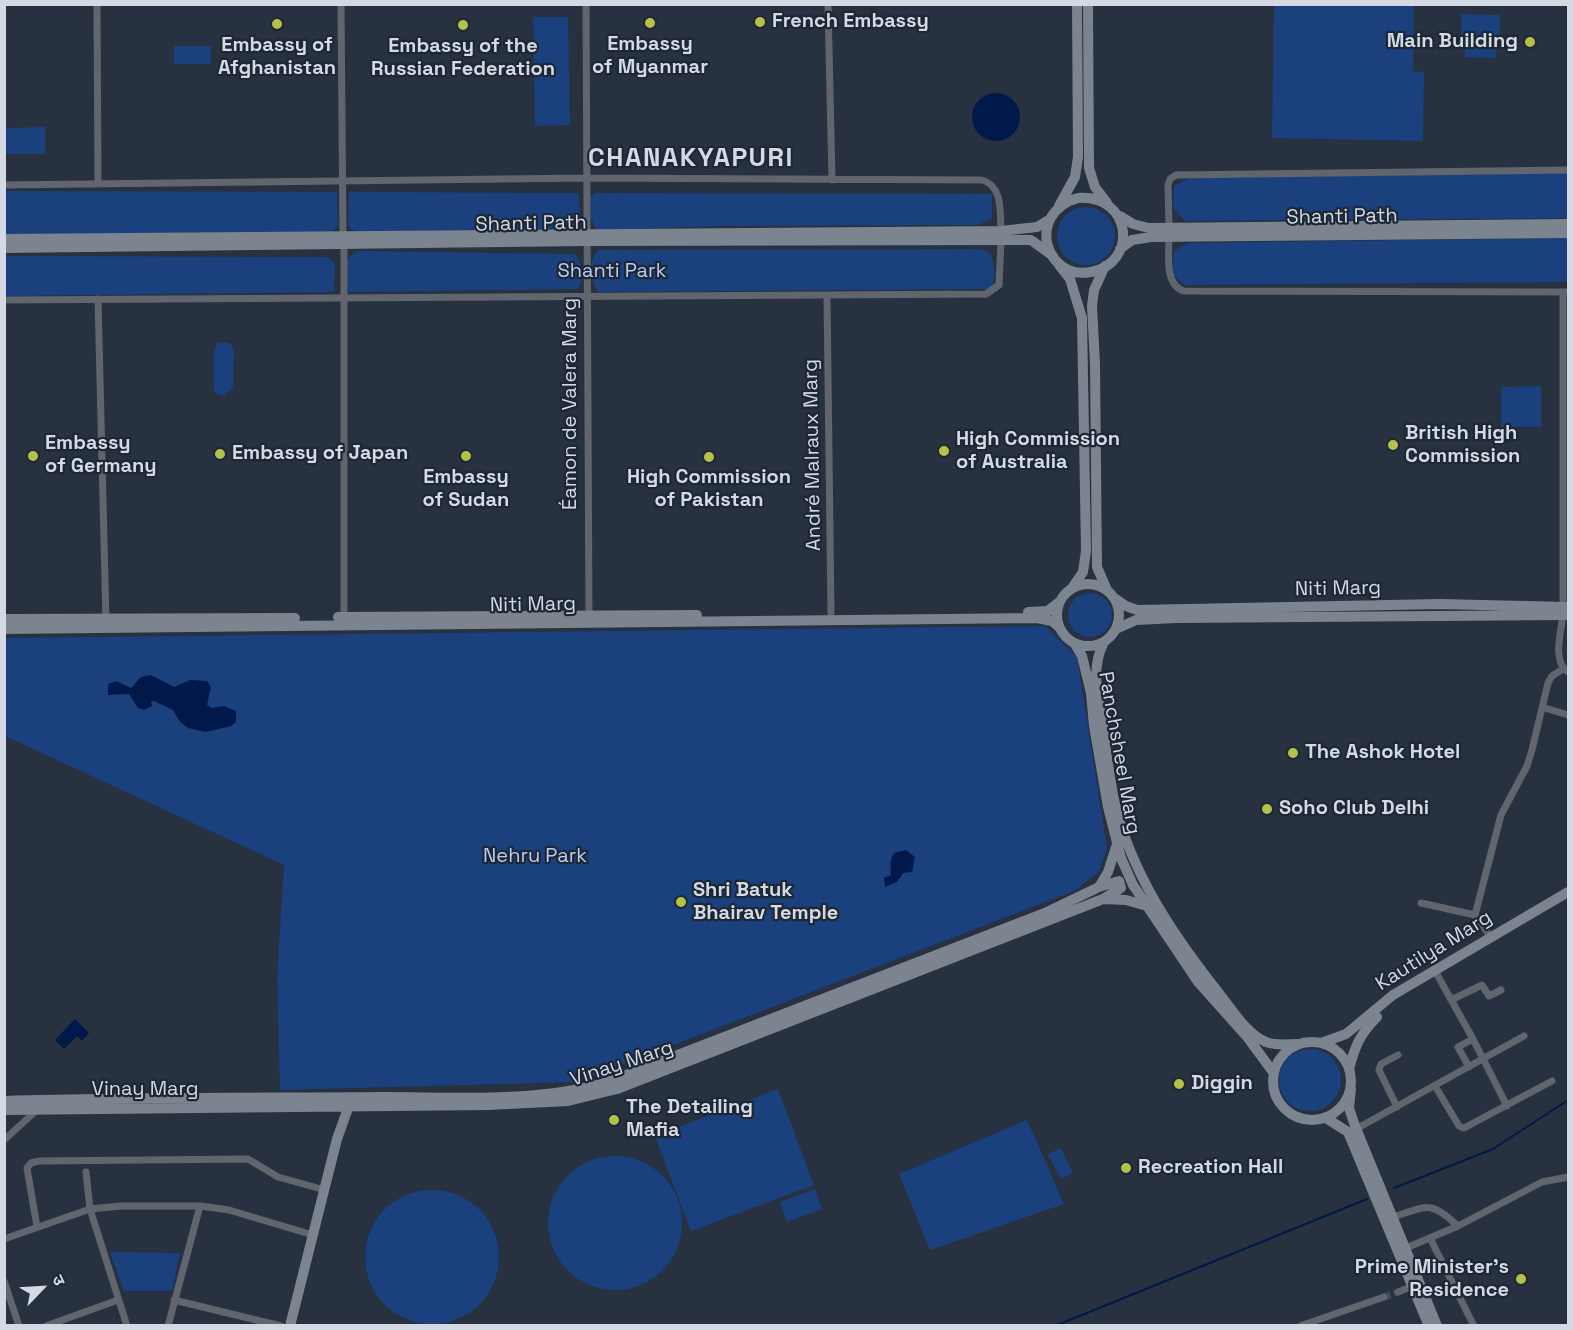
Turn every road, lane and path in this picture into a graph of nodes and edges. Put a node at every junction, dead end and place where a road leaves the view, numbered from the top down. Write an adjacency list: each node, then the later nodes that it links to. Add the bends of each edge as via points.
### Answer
1 (97, 4): 11 (street)
2 (341, 4): 10 (street)
3 (586, 4): 8 (street, Éamon de Valera Marg)
4 (828, 4): 9 (street)
5 (1077, 4): 14 (main road, via 1078,157 1075,177)
6 (1088, 4): 13 (main road, via 1089,168 1095,187)
7 (1569, 170): 18 (street, via 1176,175 1168,185)
8 (586, 178): 9 (street); 10 (street); 21 (street, Éamon de Valera Marg)
9 (832, 180): 20 (street, via 990,182 999,201)
10 (342, 183): 11 (street); 23 (street)
11 (98, 184): 12 (street)
12 (4, 185)
13 (1108, 204): 14 (main road, via 1078,198); 15 (main road)
14 (1057, 209): 16 (main road)
15 (1120, 216): 18 (main road, Shanti Path, via 1133,224); 25 (main road, via 1124,233)
16 (1047, 221): 20 (main road, Shanti Path); 26 (main road, via 1045,231)
17 (1569, 224): 18 (main road, Shanti Path)
18 (1169, 232): 19 (main road, Shanti Path); 25 (main road, Shanti Path, via 1132,240); 28 (street, via 1170,275 1178,289 1184,291)
19 (1569, 233)
20 (1001, 236): 21 (main road, Shanti Path); 26 (main road, Shanti Path, via 1031,240); 30 (street, via 999,285 986,294)
21 (587, 237): 23 (main road, Shanti Path); 29 (street, Éamon de Valera Marg)
22 (4, 239): 23 (main road, Shanti Path)
23 (344, 242): 24 (main road, Shanti Path); 31 (street)
24 (4, 248)
25 (1120, 249): 27 (main road)
26 (1056, 260): 27 (main road, via 1070,271 1083,273); 34 (main road, via 1070,279 1078,303 1083,349 1086,551 1083,572)
27 (1105, 266): 35 (main road, via 1094,290 1092,306 1097,567)
28 (1566, 292): 37 (street)
29 (587, 297): 30 (street); 31 (street); 39 (street, Éamon de Valera Marg)
30 (827, 297): 38 (street, André Malraux Marg)
31 (343, 298): 33 (street); 41 (street)
32 (4, 300): 33 (street)
33 (98, 300): 42 (street)
34 (1072, 588): 35 (main road, via 1087,583); 36 (main road)
35 (1110, 593): 37 (main road, Niti Marg, via 1137,610 1439,604); 45 (main road, via 1120,614)
36 (1058, 603): 38 (main road, Niti Marg, via 1048,611 1036,612); 43 (main road)
37 (1566, 611): 45 (main road, Niti Marg, via 1176,618 1136,620); 48 (street, via 1559,659)
38 (831, 613): 39 (main road, Niti Marg)
39 (589, 618): 41 (main road, Niti Marg); 43 (main road, Niti Marg, via 1037,618)
40 (4, 620): 42 (main road, Niti Marg)
41 (344, 621): 42 (main road, Niti Marg)
42 (106, 624): 44 (main road, Niti Marg)
43 (1059, 627): 47 (main road)
44 (4, 629)
45 (1116, 629): 46 (main road)
46 (1104, 642): 47 (main road, via 1087,647); 66 (main road, Panchsheel Marg, via 1095,676 1105,742 1118,815 1140,874 1190,958 1248,1027 1263,1042)
47 (1075, 644): 51 (main road, Panchsheel Marg, via 1091,693)
48 (1566, 670): 49 (street, via 1552,676)
49 (1542, 707): 50 (street); 58 (street, via 1527,766 1501,815)
50 (1569, 715)
51 (1117, 844): 52 (main road); 57 (main road, Panchsheel Marg, via 1133,885)
52 (1099, 887): 54 (main road, via 1113,881 1122,884 1117,892); 76 (main road, Vinay Marg, via 1045,913 608,1082 554,1094)
53 (1569, 892): 59 (main road, Kautilya Marg)
54 (1103, 899): 57 (main road, Vinay Marg); 76 (main road, Vinay Marg, via 617,1089 551,1102)
55 (1569, 900): 60 (main road, Kautilya Marg)
56 (1421, 903): 58 (street)
57 (1147, 906): 71 (main road, Panchsheel Marg, via 1198,982)
58 (1475, 915): 59 (street)
59 (1490, 936): 60 (main road, Kautilya Marg)
60 (1435, 971): 62 (street); 65 (main road, Kautilya Marg, via 1392,995 1346,1034); 70 (main road, Kautilya Marg, via 1397,999 1361,1034 1354,1045)
61 (1501, 990): 62 (street, via 1489,996 1482,985)
62 (1451, 1000): 64 (street)
63 (1524, 1036): 68 (street)
64 (1473, 1039): 68 (street); 69 (street, via 1458,1047)
65 (1322, 1043): 66 (main road); 70 (main road, via 1338,1052)
66 (1297, 1044): 71 (main road, via 1282,1055)
67 (1398, 1055): 78 (street, via 1381,1064 1379,1070)
68 (1483, 1059): 69 (street); 77 (street)
69 (1469, 1067): 73 (street)
70 (1349, 1069): 74 (main road)
71 (1273, 1072): 81 (main road, via 1275,1094 1287,1111 1305,1119)
72 (1552, 1081): 77 (street)
73 (1435, 1086): 77 (street, via 1464,1128); 78 (street)
74 (1350, 1089): 81 (main road, via 1337,1112); 82 (main road, via 1349,1108)
75 (4, 1101): 76 (main road, Vinay Marg, via 166,1097)
76 (350, 1102): 79 (main road, Vinay Marg); 86 (main road)
77 (1506, 1106)
78 (1397, 1107): 82 (street)
79 (39, 1109): 80 (main road, Vinay Marg); 83 (street)
80 (4, 1110)
81 (1326, 1118): 97 (main road, via 1348,1132)
82 (1356, 1129): 89 (main road)
83 (4, 1140)
84 (86, 1172): 88 (street)
85 (1569, 1177): 90 (street, via 1542,1182)
86 (325, 1190): 91 (street, via 278,1177 248,1159 39,1161 27,1168); 92 (main road)
87 (200, 1206): 88 (street); 92 (street, via 229,1210); 101 (street)
88 (90, 1209): 91 (street); 100 (street)
89 (1393, 1217): 90 (street, via 1431,1207); 95 (main road)
90 (1458, 1226): 93 (street)
91 (37, 1227): 94 (street)
92 (313, 1234): 107 (main road)
93 (1430, 1238): 95 (street); 111 (street)
94 (4, 1239)
95 (1406, 1248): 110 (main road)
96 (4, 1281): 102 (street)
97 (1413, 1286): 98 (street); 109 (main road)
98 (1398, 1292)
99 (1384, 1297): 108 (street)
100 (118, 1300): 103 (street); 104 (street)
101 (174, 1300): 105 (street); 106 (street)
102 (19, 1326)
103 (46, 1326)
104 (127, 1326)
105 (168, 1326)
106 (281, 1326)
107 (290, 1326)
108 (1300, 1326)
109 (1429, 1326)
110 (1437, 1326)
111 (1474, 1326)

